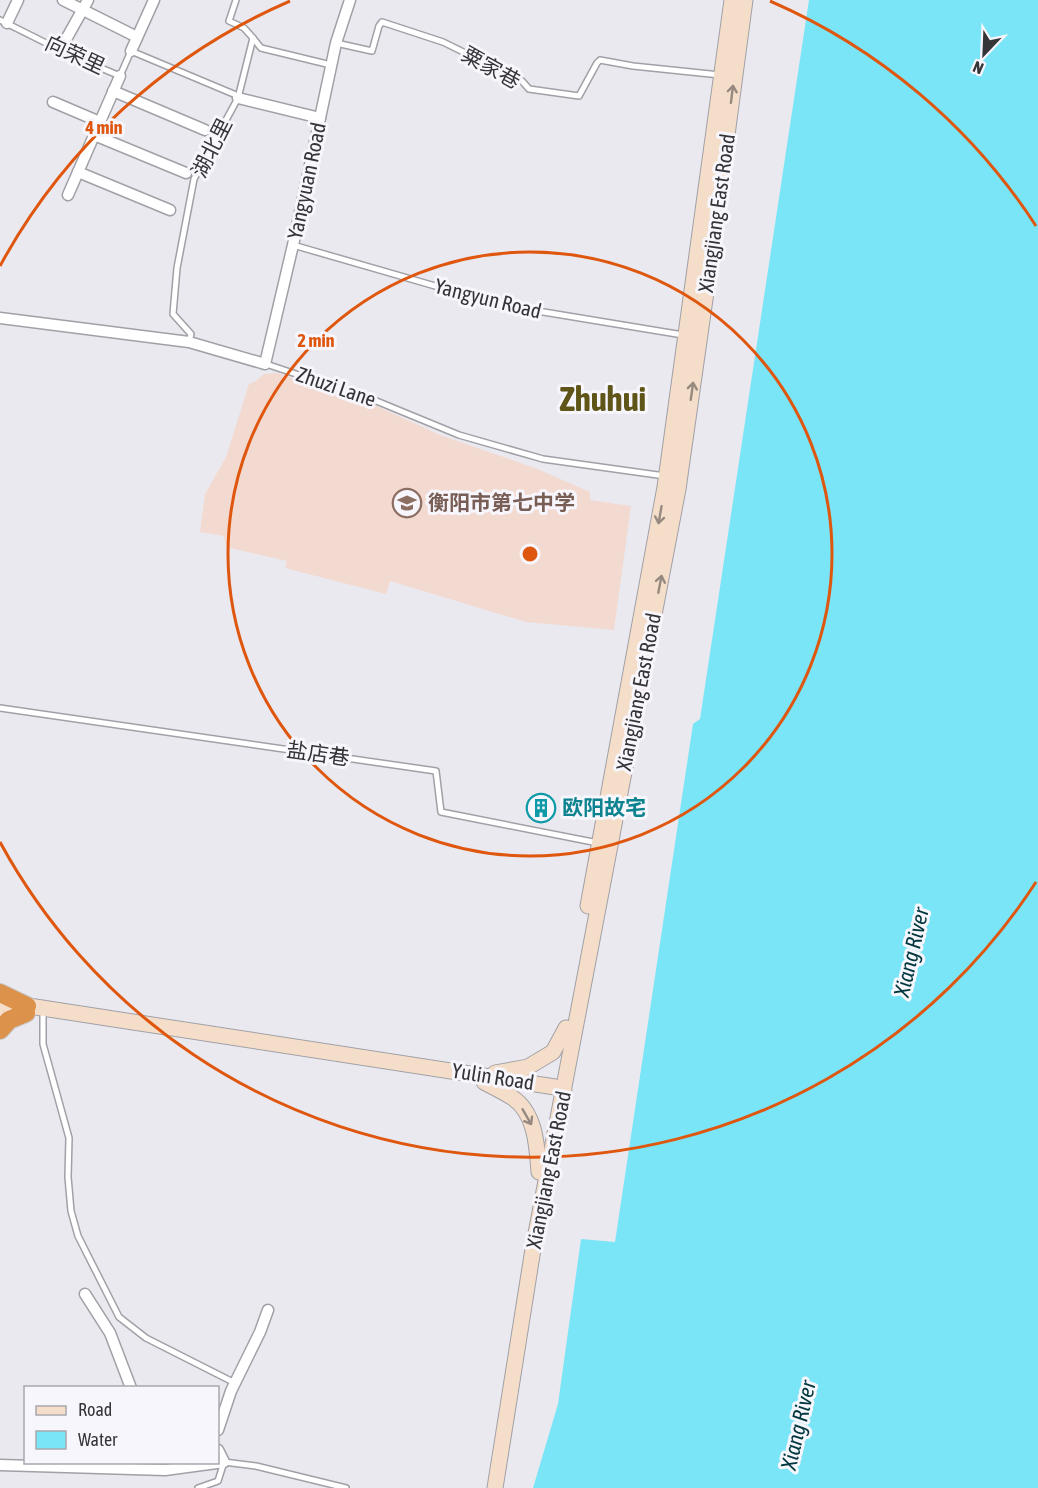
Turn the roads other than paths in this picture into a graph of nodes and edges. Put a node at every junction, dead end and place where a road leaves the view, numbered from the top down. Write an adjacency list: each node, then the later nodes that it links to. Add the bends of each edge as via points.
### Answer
1 (18, 0): 9 (street)
2 (63, 0): 8 (street)
3 (154, 0): 10 (street)
4 (236, 0): 11 (lane, via 229,21)
5 (350, 0): 12 (street, Yangyuan Road)
6 (732, 0): 16 (main road, Xiangjiang East Road)
7 (745, 0): 44 (main road, Xiangjiang East Road, one-way to 7, via 678,489)
8 (86, 5): 10 (street); 13 (street)
9 (4, 22): 13 (lane, 向荣里)
10 (137, 37): 14 (street)
11 (253, 38): 15 (lane, via 261,48); 19 (lane, 湖北里)
12 (336, 43): 15 (street, Yangyuan Road); 16 (lane, 粟家巷, via 372,51 382,22 443,42 522,81 529,90 579,96 600,60)
13 (60, 50): 17 (lane, 向荣里)
14 (131, 51): 17 (lane, 向荣里); 19 (lane, 向荣里)
15 (331, 65): 21 (street, Yangyuan Road)
16 (721, 75): 31 (main road, Xiangjiang East Road)
17 (120, 76): 18 (street)
18 (113, 91): 22 (street); 23 (street)
19 (237, 97): 21 (street); 32 (lane, 湖北里, via 194,179 177,268 173,314 191,334)
20 (53, 102): 22 (street)
21 (320, 118): 29 (street, Yangyuan Road)
22 (100, 122): 24 (street)
23 (205, 130)
24 (94, 135): 25 (street); 26 (street)
25 (78, 172): 27 (street); 28 (street)
26 (186, 173)
27 (68, 195)
28 (170, 210)
29 (293, 246): 31 (lane, Yangyun Road, via 501,305); 33 (street, Yangyuan Road)
30 (0, 318): 32 (street, Zhuzi Lane)
31 (686, 336): 34 (main road, Xiangjiang East Road)
32 (189, 342): 33 (street, Zhuzi Lane)
33 (265, 364): 34 (lane, Zhuzi Lane, via 374,400 459,435 543,459)
34 (666, 476): 36 (main road, Xiangjiang East Road, one-way to 36)
35 (0, 708): 36 (lane, 盐店巷, via 436,771 441,812)
36 (600, 844): 41 (main road, Xiangjiang East Road)
37 (0, 993): 40 (highway)
38 (0, 1002): 40 (main road, Yulin Road)
39 (0, 1010): 40 (main road, Yulin Road)
40 (32, 1012): 42 (highway, via 9,1020); 43 (main road, Yulin Road); 48 (lane, via 69,1138 71,1211 78,1236 119,1317 146,1338)
41 (566, 1028): 43 (main road, via 553,1052 528,1067); 44 (main road, Xiangjiang East Road)
42 (0, 1030)
43 (483, 1079): 44 (main road, Yulin Road); 45 (main road, one-way to 45, via 515,1099 530,1118)
44 (558, 1090): 45 (main road, Xiangjiang East Road); 60 (main road, Xiangjiang East Road)
45 (539, 1172): 59 (main road, Xiangjiang East Road)
46 (85, 1294): 49 (street, via 110,1333)
47 (268, 1310): 48 (street)
48 (235, 1383): 50 (street)
49 (130, 1386)
50 (219, 1427)
51 (219, 1452): 52 (street)
52 (224, 1462): 53 (street); 57 (lane, via 219,1481); 58 (lane)
53 (219, 1463)
54 (209, 1464): 56 (street, via 165,1470)
55 (0, 1465): 56 (street)
56 (137, 1466)
57 (198, 1488)
58 (346, 1488)
59 (485, 1488)
60 (495, 1488)

